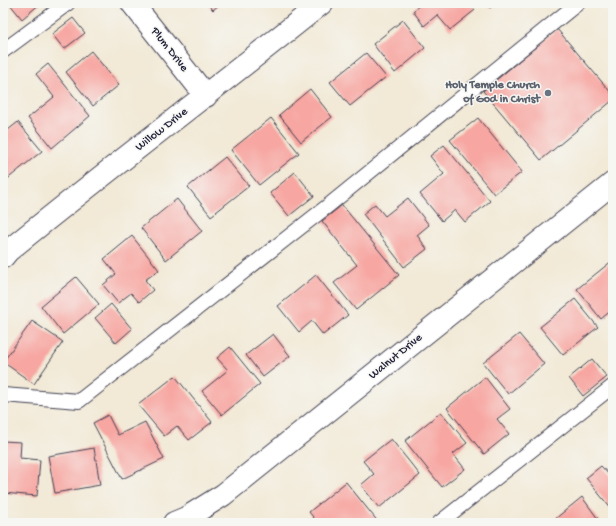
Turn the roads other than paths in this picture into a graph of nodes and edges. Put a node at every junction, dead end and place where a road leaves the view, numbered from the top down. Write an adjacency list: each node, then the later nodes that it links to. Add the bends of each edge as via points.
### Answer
1 (68, 3): 5 (lane)
2 (132, 3): 6 (street, Plum Drive)
3 (322, 3): 6 (street, Willow Drive)
4 (578, 3): 10 (lane, via 329,205 79,401)
5 (3, 52)
6 (206, 96): 8 (street, Willow Drive)
7 (613, 184): 11 (street, Walnut Drive, via 223,495)
8 (3, 257)
9 (613, 386): 12 (lane)
10 (3, 395)
11 (174, 523)
12 (439, 523)

